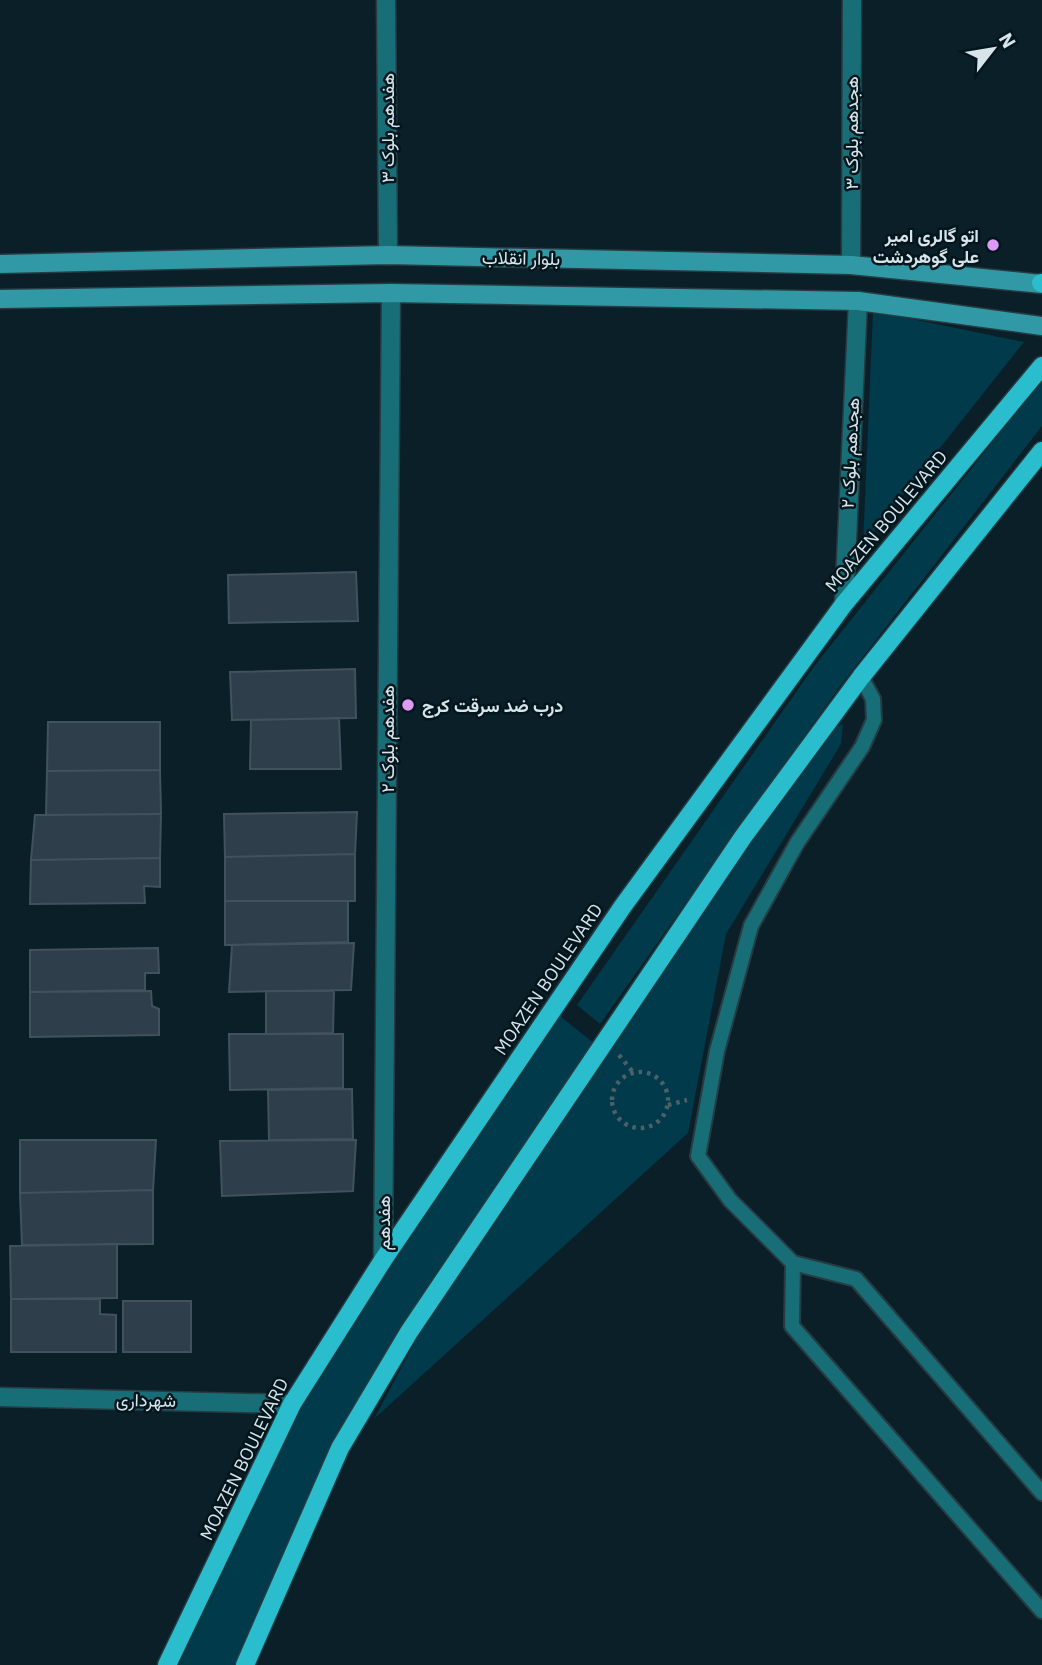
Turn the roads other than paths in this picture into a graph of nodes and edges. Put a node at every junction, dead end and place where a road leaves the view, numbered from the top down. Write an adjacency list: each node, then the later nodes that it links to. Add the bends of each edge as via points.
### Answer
1 (386, 0): 3 (street, هفدهم بلوک ۳)
2 (852, 0): 5 (street, هجدهم بلوک ۳)
3 (388, 255): 4 (main road, بلوار انقلاب); 5 (main road, بلوار انقلاب)
4 (0, 264)
5 (851, 265): 6 (main road, بلوار انقلاب)
6 (1042, 283)
7 (391, 293): 8 (main road); 9 (main road); 15 (street, هفدهم بلوک ۲)
8 (0, 299)
9 (859, 301): 10 (main road); 13 (street, هجدهم بلوک ۲)
10 (1035, 326)
11 (1042, 366): 13 (main road, MOAZEN BOULEVARD)
12 (1042, 451): 14 (main road)
13 (844, 604): 16 (main road, MOAZEN BOULEVARD, via 623,906)
14 (862, 677): 17 (lane, via 873,699 874,720 862,747 797,844 751,926 717,1051 698,1156 730,1200); 23 (main road, via 743,836 409,1332 340,1448)
15 (383, 1185): 16 (street, هفدهم)
16 (383, 1260): 19 (main road, MOAZEN BOULEVARD)
17 (793, 1263): 20 (lane, via 856,1279); 21 (lane, via 792,1326)
18 (0, 1397): 19 (street, شهرداری)
19 (292, 1404): 22 (main road, MOAZEN BOULEVARD)
20 (1042, 1493)
21 (1042, 1611)
22 (167, 1665)
23 (245, 1665)

